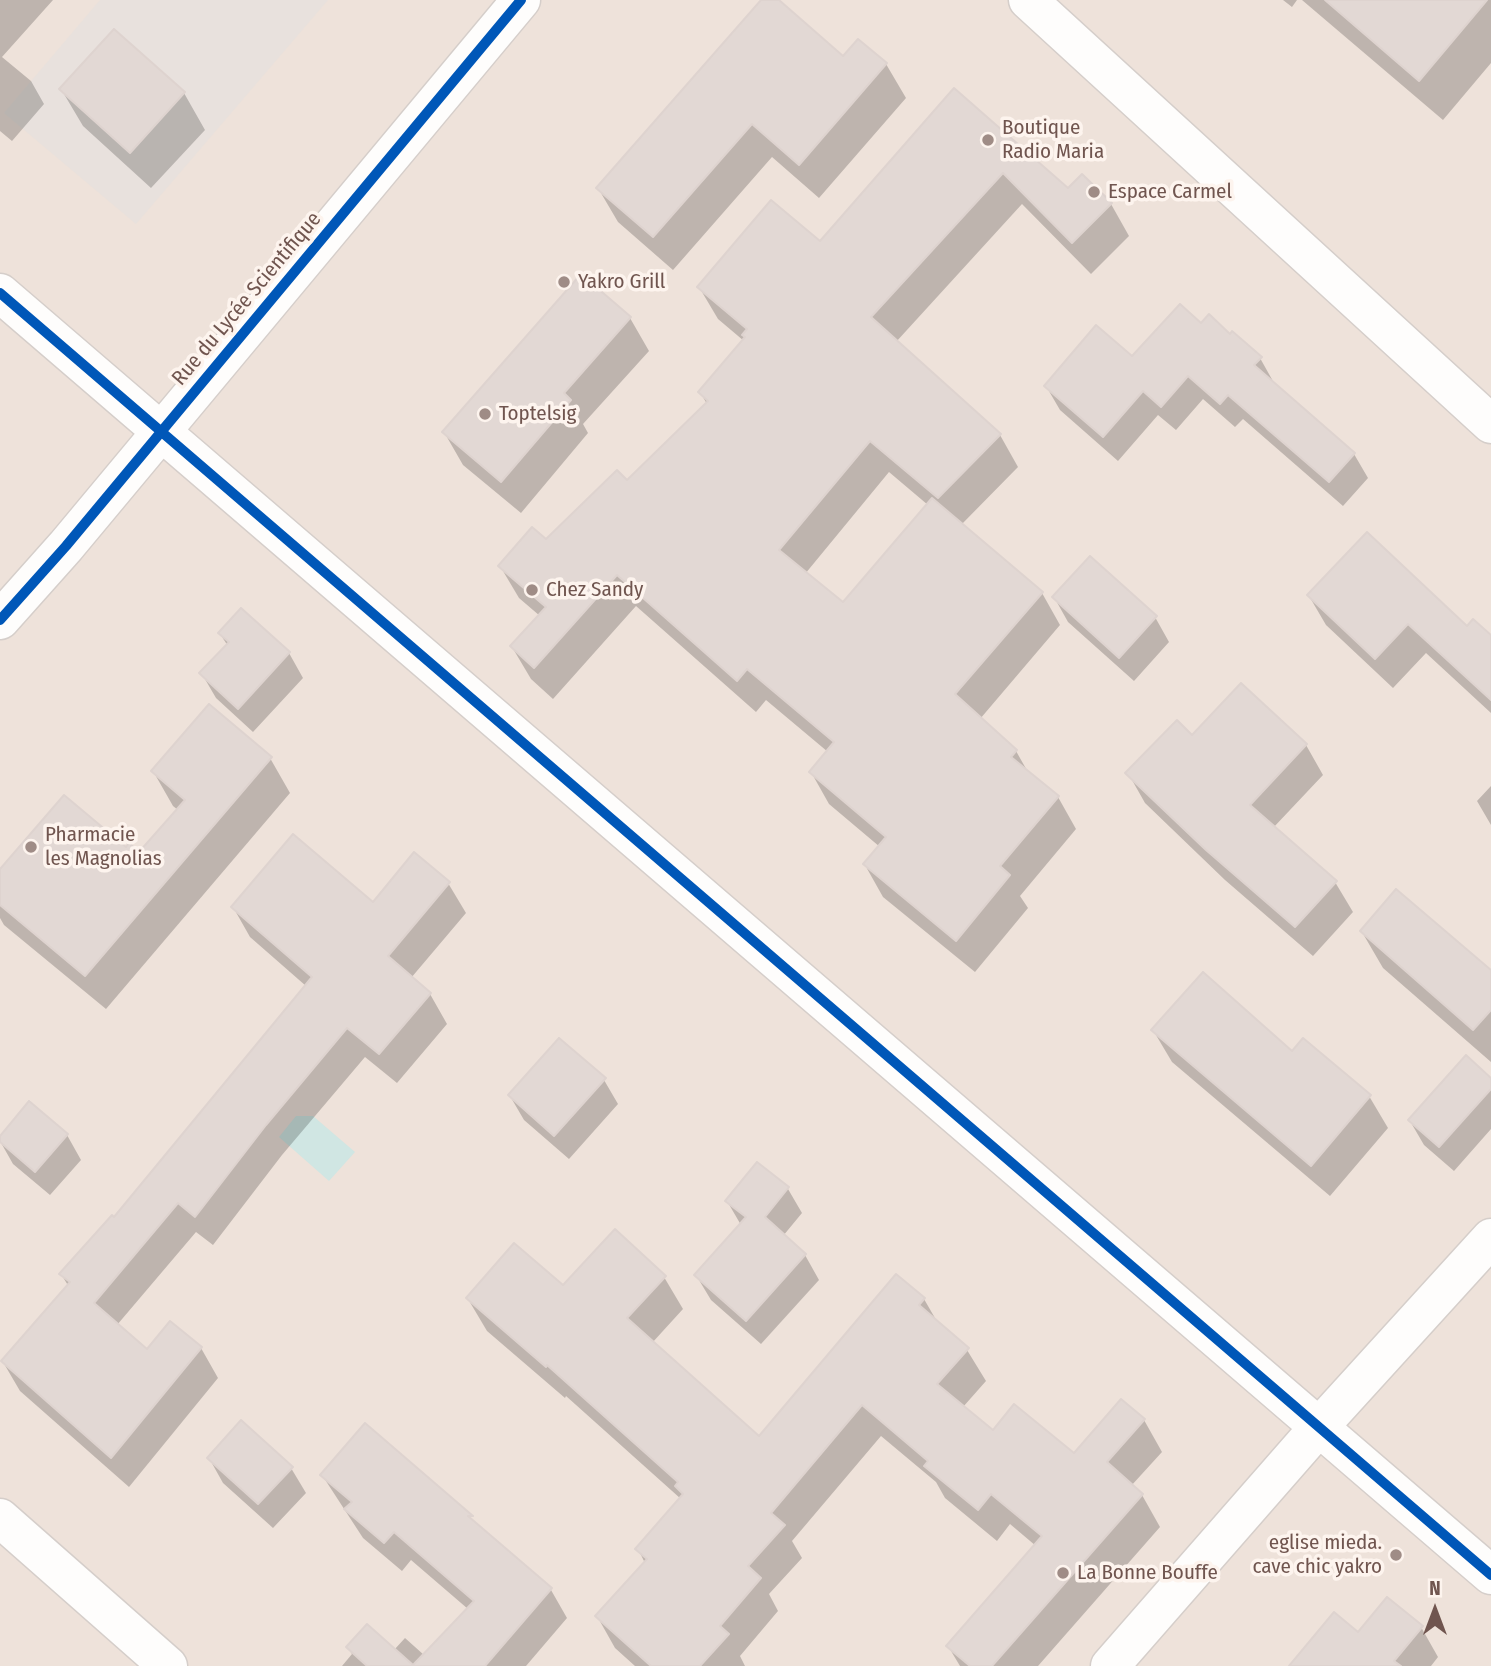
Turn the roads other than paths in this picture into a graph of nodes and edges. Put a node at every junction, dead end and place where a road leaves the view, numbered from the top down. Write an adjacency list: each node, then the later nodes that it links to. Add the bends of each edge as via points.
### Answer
1 (521, 0): 5 (street, Rue du Lycée Scientifique)
2 (1028, 0): 4 (street)
3 (0, 292): 5 (street)
4 (1491, 424)
5 (161, 432): 6 (street, Rue du Lycée Scientifique); 8 (street)
6 (0, 620)
7 (1491, 1238): 8 (street)
8 (1319, 1427): 10 (street); 12 (street)
9 (0, 1518): 11 (street)
10 (1491, 1575)
11 (168, 1666)
12 (1110, 1666)

